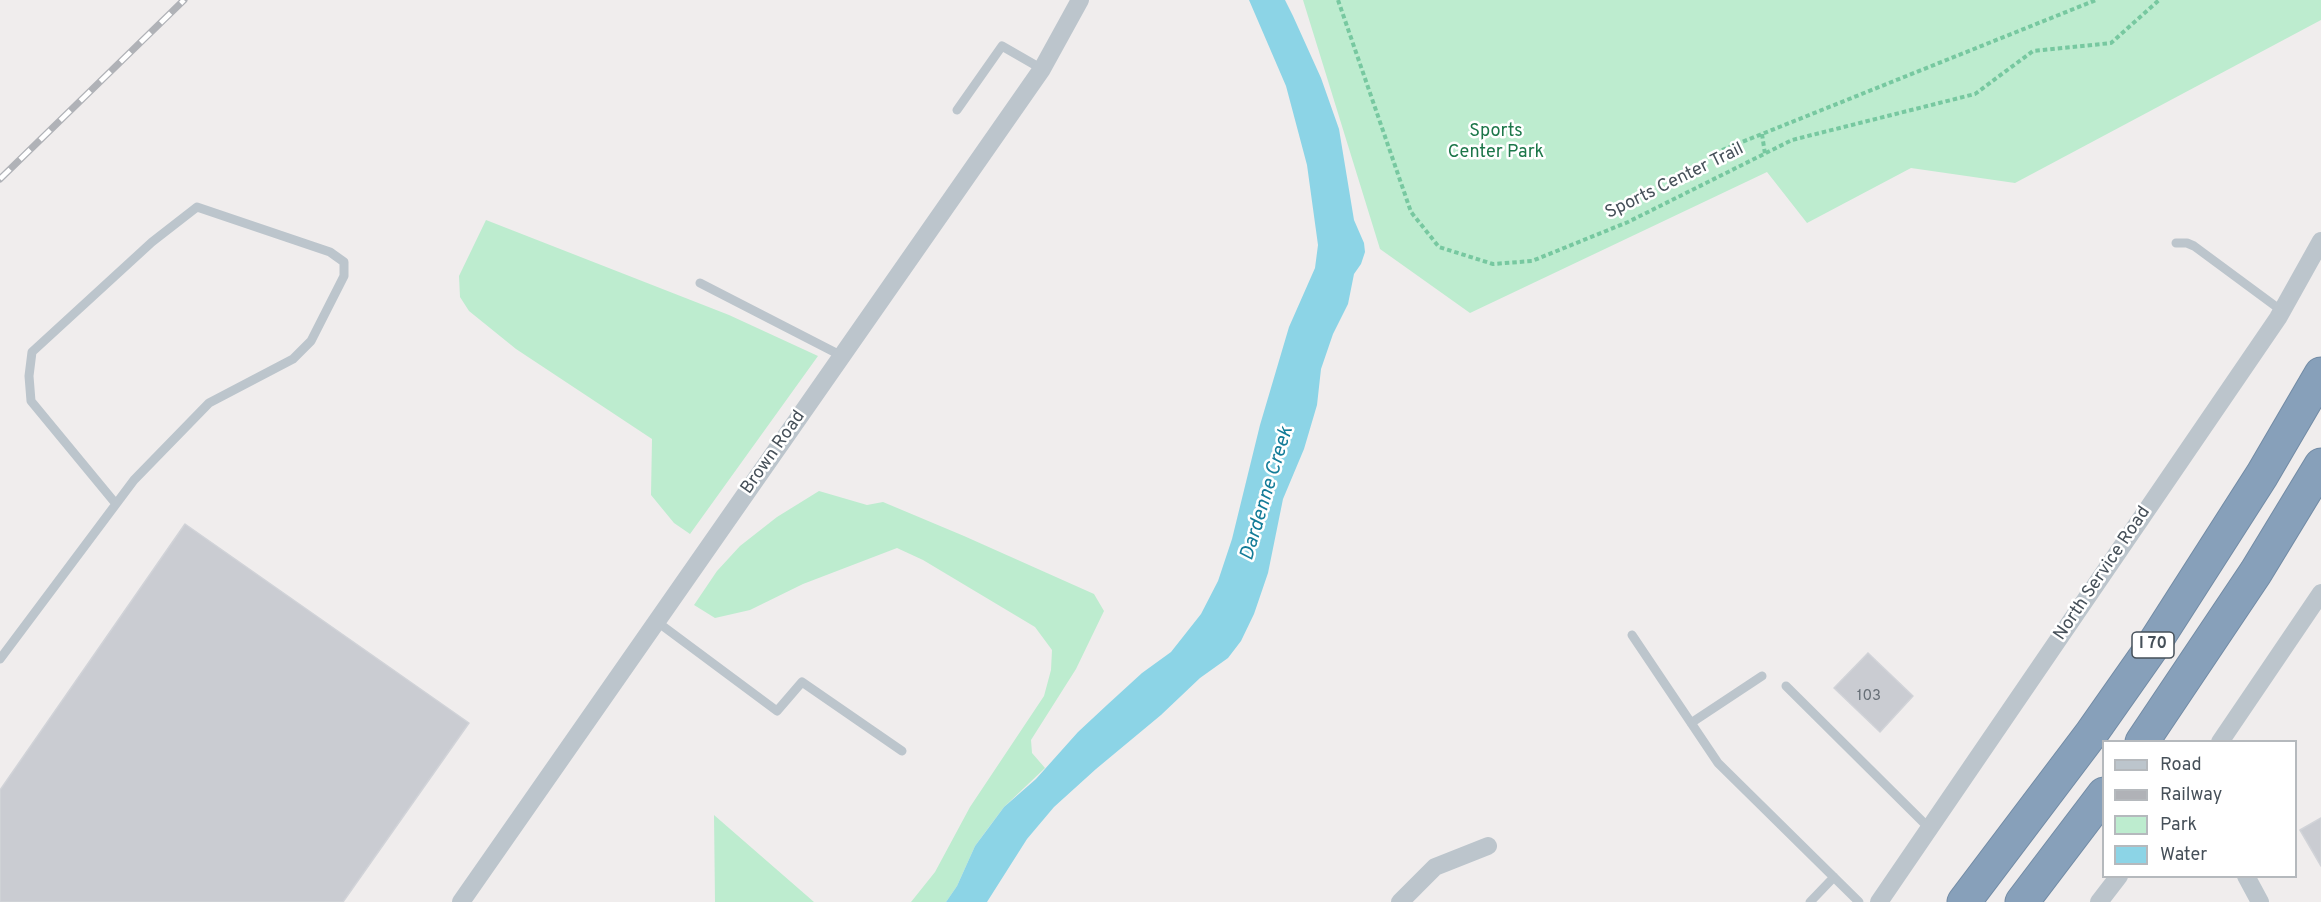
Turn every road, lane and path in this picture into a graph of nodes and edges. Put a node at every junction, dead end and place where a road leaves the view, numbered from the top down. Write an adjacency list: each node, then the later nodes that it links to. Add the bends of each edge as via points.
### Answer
1 (1080, 0): 5 (street, Brown Road)
2 (1338, 0): 9 (path, Sports Center Trail, via 1411,212 1438,247 1493,264 1532,261 1628,222)
3 (2096, 0): 7 (path)
4 (2159, 0): 9 (path, Sports Center Trail, via 2110,43 2033,51 1975,94 1792,141)
5 (1042, 69): 6 (lane, via 1002,46); 14 (street, Brown Road)
6 (957, 110)
7 (1762, 134): 8 (path); 9 (path)
8 (1722, 150)
9 (1765, 154)
10 (2321, 241): 13 (street, North Service Road)
11 (2176, 243): 13 (lane, via 2194,246)
12 (700, 283): 14 (lane)
13 (2282, 311): 29 (street, North Service Road)
14 (842, 356): 19 (street, Brown Road)
15 (2321, 374): 39 (highway, I 70, via 2256,485 2150,650)
16 (2321, 465): 25 (highway, I 70, via 2249,582)
17 (116, 504): 17 (lane, via 134,480 209,404 293,359 310,341 344,276 344,262 330,252 197,207 152,242 32,352 32,401); 21 (lane)
18 (2321, 593): 26 (street)
19 (656, 621): 27 (lane, via 777,711 802,682); 34 (street, Brown Road)
20 (1632, 635): 24 (lane)
21 (0, 658)
22 (1762, 676): 24 (lane)
23 (1786, 686): 29 (lane)
24 (1691, 723): 31 (lane, via 1718,763)
25 (2143, 740)
26 (2221, 740)
27 (902, 751)
28 (2102, 795): 40 (highway)
29 (1930, 829): 38 (street, North Service Road)
30 (1488, 846): 35 (street, via 1435,867)
31 (1834, 877): 36 (lane); 37 (lane)
32 (2117, 878): 41 (street)
33 (2247, 878): 42 (street)
34 (461, 902)
35 (1400, 902)
36 (1810, 902)
37 (1859, 902)
38 (1879, 902)
39 (1964, 902)
40 (2022, 902)
41 (2099, 902)
42 (2260, 902)

